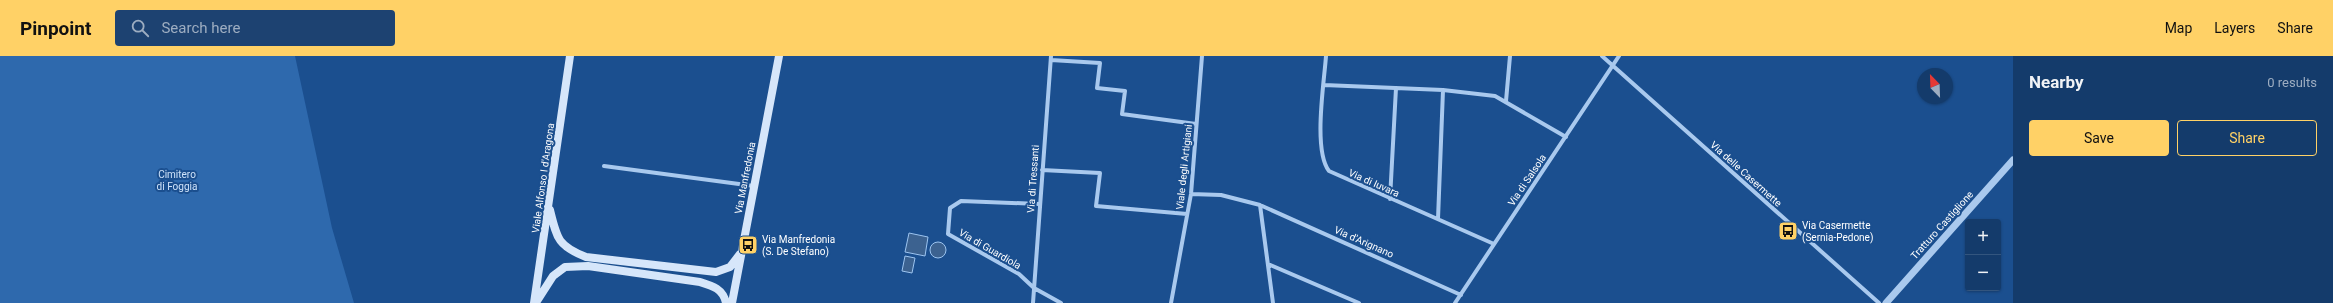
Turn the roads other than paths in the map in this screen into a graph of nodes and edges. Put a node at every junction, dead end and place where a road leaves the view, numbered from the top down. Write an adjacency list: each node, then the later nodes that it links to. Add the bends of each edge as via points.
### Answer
1 (570, 56): 24 (main road, Viale Alfonso I d'Aragona)
2 (778, 56): 19 (main road, Via Manfredonia)
3 (1202, 56): 14 (street, Viale degli Artigiani)
4 (1326, 56): 10 (street, Via di Iuvara)
5 (1510, 56): 13 (street)
6 (1602, 56): 9 (street, Via delle Casermette)
7 (1619, 56): 9 (street, Via di Salsola)
8 (1051, 58): 14 (street, via 1100,62 1097,88 1125,91 1122,114); 18 (street, Via di Tressanti)
9 (1613, 66): 15 (street, Via di Salsola); 41 (street, Via delle Casermette)
10 (1324, 86): 11 (street); 21 (street, Via di Iuvara, via 1320,148 1324,165 1329,171)
11 (1396, 88): 12 (street); 21 (street)
12 (1443, 90): 13 (street, via 1495,96); 26 (street)
13 (1506, 101): 15 (street)
14 (1196, 124): 20 (street, Viale degli Artigiani)
15 (1566, 136): 27 (street, Via di Salsola)
16 (2013, 160): 42 (street, Tratturo Castiglione)
17 (604, 166): 19 (street)
18 (1042, 170): 22 (street, Via di Tressanti); 25 (street, via 1100,173 1096,206)
19 (754, 186): 28 (main road, Via Manfredonia)
20 (1191, 194): 23 (street, Via d'Arignano, via 1221,195); 25 (street, Viale degli Artigiani)
21 (1390, 198): 26 (street, Via di Iuvara)
22 (1040, 204): 30 (street, Via di Tressanti); 30 (street, Via di Guardiola, via 961,201 950,208 948,234 1019,274)
23 (1260, 205): 29 (street); 31 (street, Via d'Arignano)
24 (549, 206): 28 (main road, via 555,230 566,249 586,257 716,272 730,267); 32 (main road, Viale Alfonso I d'Aragona)
25 (1187, 214): 37 (street, Viale degli Artigiani)
26 (1438, 219): 27 (street, Via di Iuvara)
27 (1494, 244): 31 (street, Via di Salsola)
28 (742, 250): 34 (main road, Via Manfredonia)
29 (1268, 264): 38 (street); 39 (street)
30 (1034, 288): 35 (street, Via di Tressanti); 36 (street, Via di Guardiola)
31 (1461, 295): 40 (street, Via di Salsola)
32 (535, 303): 33 (main road, via 553,276 565,267 588,266 700,282 715,287 725,295)
33 (726, 303)
34 (732, 303)
35 (1033, 303)
36 (1061, 303)
37 (1171, 303)
38 (1273, 303)
39 (1359, 303)
40 (1455, 303)
41 (1879, 303)
42 (1886, 303)

